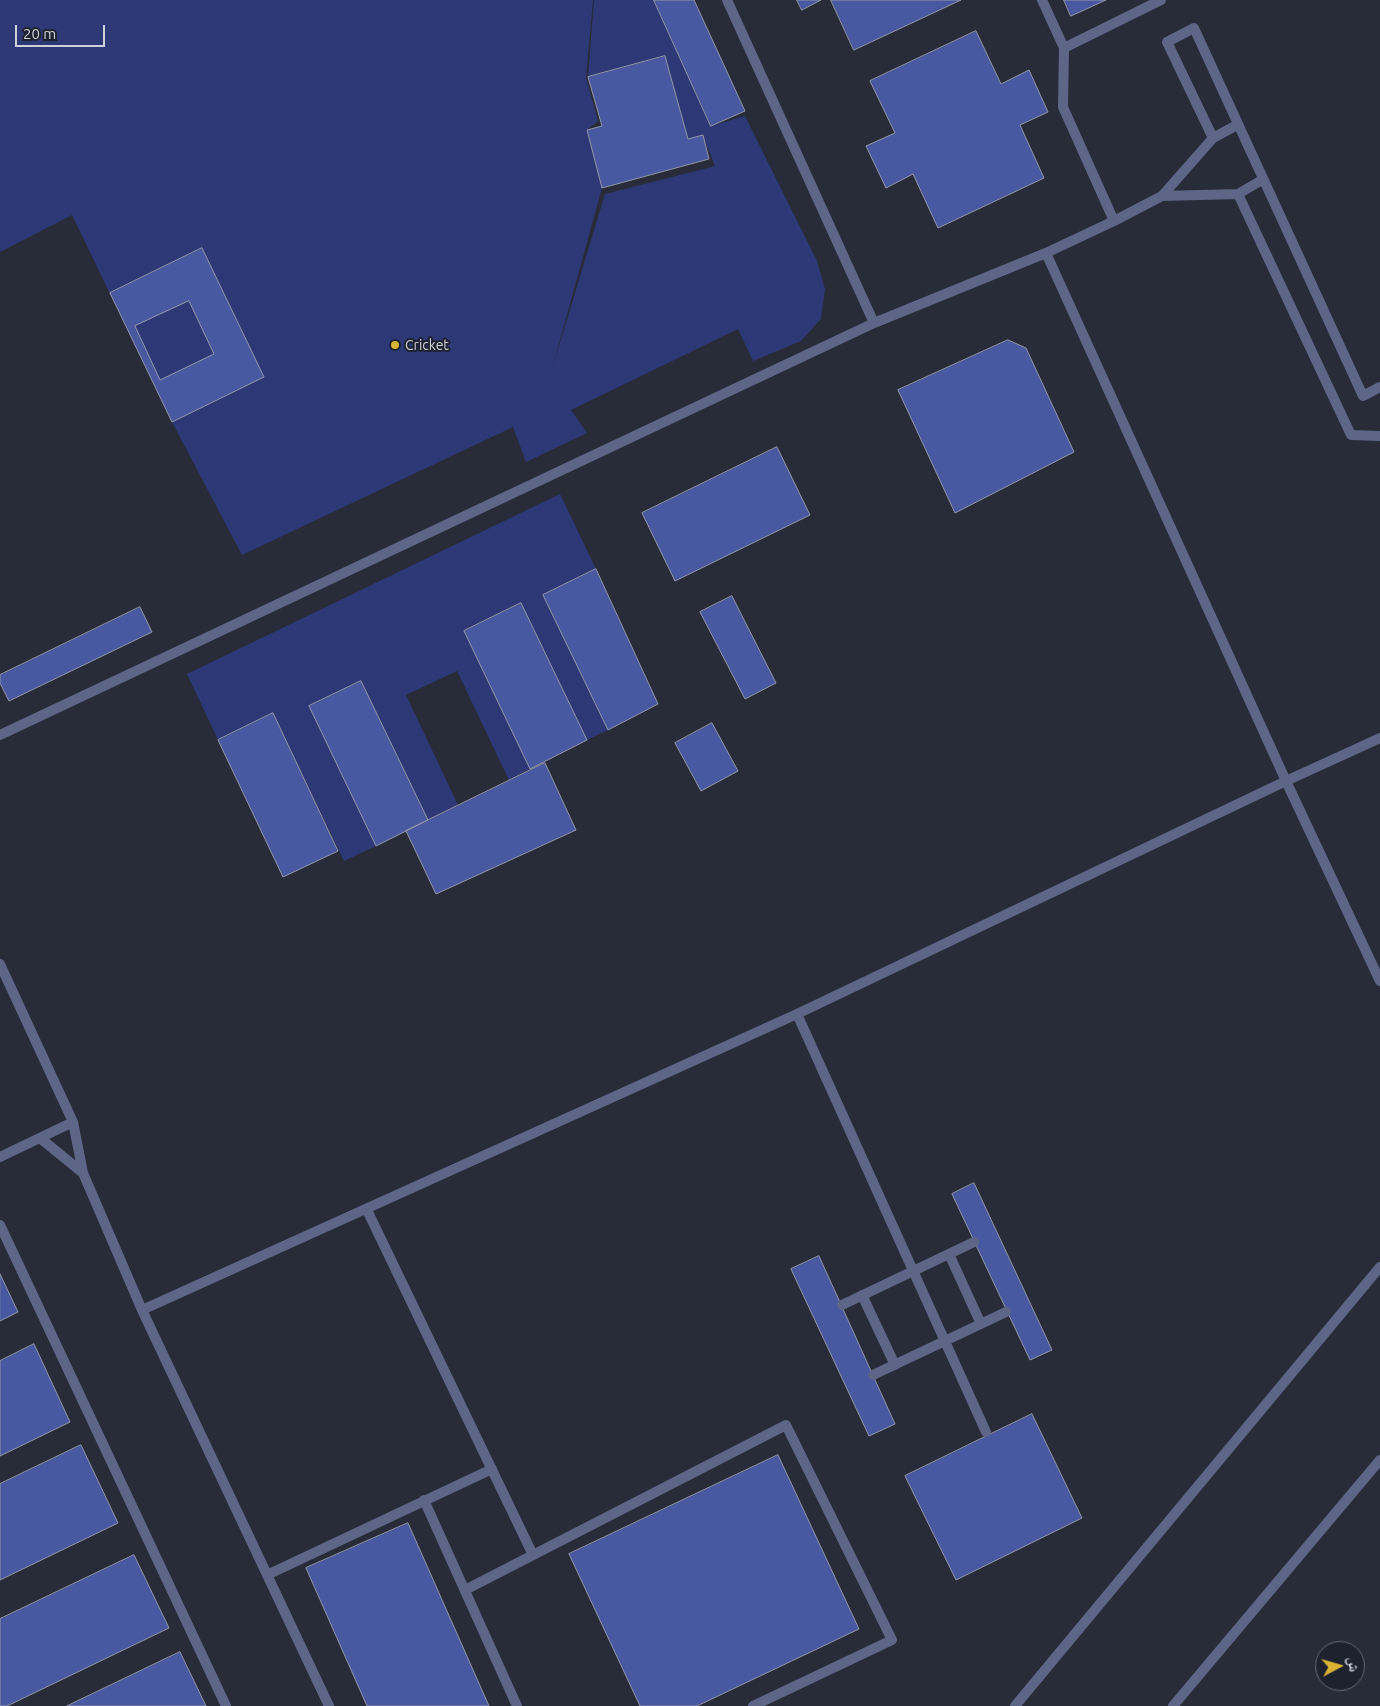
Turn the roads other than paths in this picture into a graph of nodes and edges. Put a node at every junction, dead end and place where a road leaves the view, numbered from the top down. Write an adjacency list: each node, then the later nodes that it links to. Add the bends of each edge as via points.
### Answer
1 (727, 0): 12 (lane)
2 (1042, 0): 4 (lane)
3 (1161, 0): 4 (lane)
4 (1064, 48): 10 (lane, via 1063,107)
5 (1237, 125): 6 (lane); 6 (lane, via 1194,28 1167,42); 7 (lane)
6 (1213, 138): 9 (lane)
7 (1262, 180): 8 (lane); 13 (lane, via 1363,396)
8 (1238, 194): 9 (lane); 14 (lane, via 1351,435)
9 (1162, 196): 10 (lane)
10 (1114, 220): 11 (lane)
11 (1046, 253): 12 (lane); 17 (lane)
12 (874, 323): 15 (lane)
13 (1380, 387)
14 (1380, 436)
15 (0, 735)
16 (1380, 738): 17 (lane)
17 (1286, 781): 19 (lane); 20 (lane)
18 (0, 964): 21 (lane)
19 (1380, 982)
20 (797, 1014): 25 (lane); 30 (lane)
21 (73, 1122): 22 (lane); 24 (lane)
22 (40, 1138): 23 (lane); 24 (lane)
23 (0, 1157)
24 (83, 1173): 33 (lane)
25 (367, 1210): 33 (lane); 41 (lane)
26 (0, 1225): 46 (lane)
27 (974, 1242): 28 (lane)
28 (948, 1254): 30 (lane); 35 (lane)
29 (1380, 1267): 50 (lane)
30 (913, 1271): 31 (lane); 36 (lane)
31 (862, 1295): 32 (lane); 37 (lane)
32 (842, 1305)
33 (142, 1310): 44 (lane)
34 (1006, 1312): 35 (lane)
35 (981, 1324): 36 (lane)
36 (945, 1341): 37 (lane); 39 (lane)
37 (895, 1364): 38 (lane)
38 (873, 1375)
39 (986, 1432)
40 (1380, 1460): 51 (lane)
41 (492, 1469): 42 (lane); 43 (lane)
42 (424, 1500): 44 (lane); 45 (lane)
43 (533, 1555): 45 (lane); 49 (lane, via 786,1425 892,1640)
44 (267, 1575): 47 (lane)
45 (465, 1590): 48 (lane)
46 (226, 1706)
47 (329, 1706)
48 (517, 1706)
49 (753, 1706)
50 (1015, 1706)
51 (1173, 1706)

